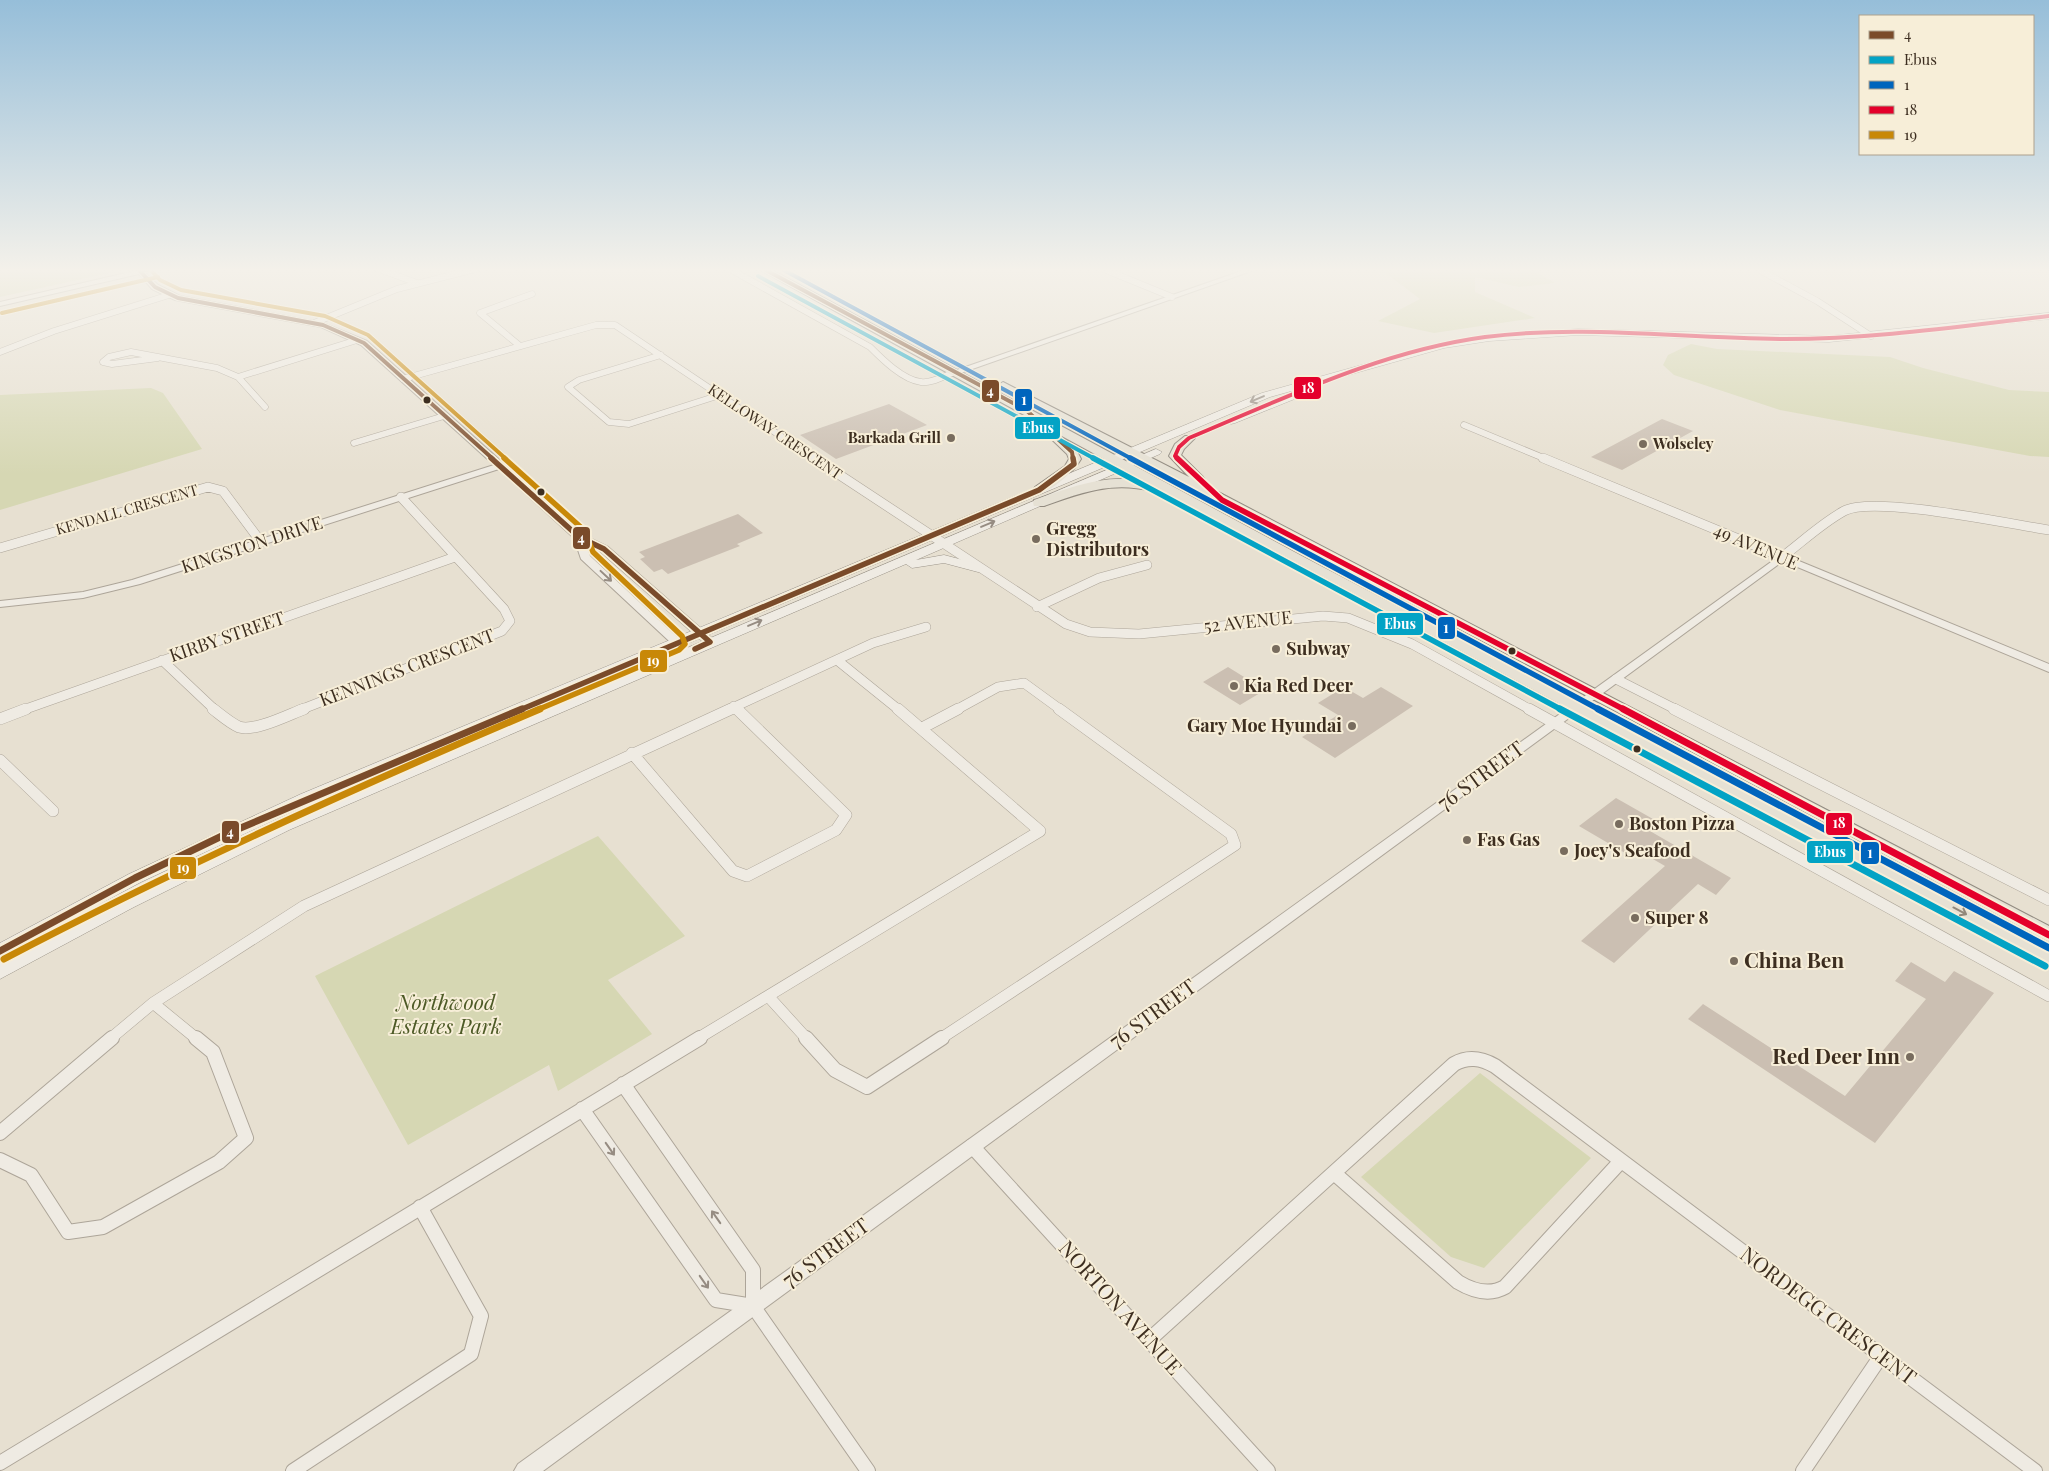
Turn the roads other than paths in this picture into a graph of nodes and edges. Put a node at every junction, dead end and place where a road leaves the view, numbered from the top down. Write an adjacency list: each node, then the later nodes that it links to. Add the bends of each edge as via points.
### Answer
1 (41, 337): 15 (street)
2 (349, 337): 13 (street)
3 (508, 337): 14 (street)
4 (554, 337): 14 (street, KELLOWAY CRESCENT)
5 (633, 337): 16 (street, KELLOWAY CRESCENT)
6 (851, 337): 20 (street, via 870,347 889,366 916,381 923,383)
7 (890, 337): 20 (main road)
8 (912, 337): 19 (main road)
9 (1056, 337): 19 (street)
10 (1511, 337): 18 (main road, via 1443,345)
11 (1681, 337): 12 (main road, via 1783,340)
12 (1857, 337)
13 (357, 340): 21 (street); 22 (street)
14 (520, 346): 22 (street, KELLOWAY CRESCENT)
15 (0, 352)
16 (661, 355): 23 (street, KELLOWAY CRESCENT); 23 (street, via 578,380 568,387 609,422 618,424 630,424)
17 (158, 358): 17 (street, via 131,352 109,357 103,362 112,364); 21 (street, via 204,365)
18 (1387, 359): 28 (main road); 30 (main road, one-way to 30, via 1266,395)
19 (968, 367): 20 (street); 30 (main road)
20 (956, 372): 25 (main road)
21 (238, 377): 24 (street)
22 (403, 378): 26 (street)
23 (720, 395): 40 (street, KELLOWAY CRESCENT)
24 (265, 407)
25 (1026, 410): 30 (main road); 33 (main road, via 1072,452 1075,459 1070,468)
26 (444, 416): 29 (street); 32 (street)
27 (1464, 425): 46 (street, 49 AVENUE)
28 (1189, 438): 31 (main road); 35 (main road, via 1176,452 1176,459)
29 (354, 442)
30 (1124, 457): 31 (main road); 33 (main road); 36 (main road); 37 (main road)
31 (1143, 458): 35 (main road)
32 (500, 466): 34 (street, KINGSTON DRIVE); 41 (street)
33 (1039, 490): 40 (main road)
34 (401, 497): 42 (street, KINGSTON DRIVE); 45 (street, KENNINGS CRESCENT)
35 (1222, 500): 47 (main road)
36 (1039, 503): 37 (main road, via 1107,482 1128,481); 43 (main road, one-way to 36)
37 (1200, 506): 39 (main road)
38 (2049, 530): 46 (street, via 1895,506 1858,506 1844,511)
39 (1250, 533): 47 (main road, via 1330,564); 63 (main road)
40 (930, 535): 43 (street, KELLOWAY CRESCENT); 54 (main road)
41 (579, 537): 54 (street, via 604,549); 56 (street, one-way to 56, via 585,557)
42 (260, 542): 44 (street, KENDALL CRESCENT, via 223,491 208,487); 51 (street, KINGSTON DRIVE, via 109,589 56,599)
43 (943, 543): 49 (street, 52 AVENUE); 50 (main road)
44 (0, 548)
45 (455, 557): 57 (street, KIRBY STREET); 57 (street, KENNINGS CRESCENT, via 504,609 510,621 507,626 494,635 267,723 247,727 234,724)
46 (1782, 557): 59 (street, 49 AVENUE); 60 (street, 76 STREET)
47 (1339, 561): 61 (main road)
48 (1147, 565): 52 (street, via 1099,578)
49 (978, 568): 50 (main road, via 936,559); 52 (street, 52 AVENUE)
50 (874, 573): 55 (main road, one-way to 50)
51 (0, 604)
52 (1037, 607): 65 (street, 52 AVENUE, via 1079,629 1121,634 1305,616 1348,618 1396,636)
53 (926, 627): 58 (street, via 873,643)
54 (698, 632): 55 (street); 56 (main road, via 693,641)
55 (710, 642): 56 (main road)
56 (682, 647): 72 (main road, via 224,835 135,878); 74 (main road, via 608,687 283,826 128,902)
57 (162, 660): 64 (street, KIRBY STREET)
58 (836, 660): 62 (street); 66 (street)
59 (2049, 668)
60 (1616, 679): 61 (street, 76 STREET); 70 (street)
61 (1595, 694): 63 (street, 76 STREET); 71 (main road)
62 (734, 706): 67 (street); 67 (street, via 846,815 836,830 747,876 733,871)
63 (1578, 706): 65 (street, 76 STREET); 73 (main road, one-way to 73)
64 (0, 719)
65 (1554, 724): 76 (street, 52 AVENUE); 81 (street, 76 STREET)
66 (922, 728): 75 (street, via 1040,831); 75 (street, via 998,687 1024,683 1231,834 1235,845 867,1087 835,1070)
67 (632, 753): 77 (street, via 304,906)
68 (0, 760): 69 (street)
69 (53, 811)
70 (2049, 900)
71 (2049, 935)
72 (0, 951)
73 (2049, 958)
74 (0, 972)
75 (768, 996): 78 (street)
76 (2049, 996)
77 (153, 1003): 80 (street); 82 (street, via 213,1052 246,1138 219,1162 103,1227 68,1232 31,1175)
78 (623, 1084): 79 (street); 86 (street, one-way to 78, via 753,1270)
79 (582, 1109): 85 (street); 86 (street, one-way to 86, via 716,1300)
80 (0, 1133)
81 (972, 1146): 86 (street, 76 STREET); 87 (street, NORTON AVENUE)
82 (0, 1160)
83 (1621, 1161): 84 (street, NORDEGG CRESCENT, via 1495,1066 1467,1058 1454,1064); 84 (street, via 1505,1287 1490,1292 1470,1290 1458,1282); 88 (street, NORDEGG CRESCENT)
84 (1334, 1173): 87 (street, NORDEGG CRESCENT)
85 (420, 1207): 89 (street); 90 (street, via 481,1316 471,1354)
86 (754, 1306): 91 (street, 76 STREET); 92 (street)
87 (1148, 1340): 93 (street, NORTON AVENUE)
88 (1881, 1356): 94 (street); 95 (street, NORDEGG CRESCENT)
89 (0, 1463)
90 (293, 1471)
91 (525, 1471)
92 (868, 1471)
93 (1268, 1471)
94 (1803, 1471)
95 (2035, 1471)

